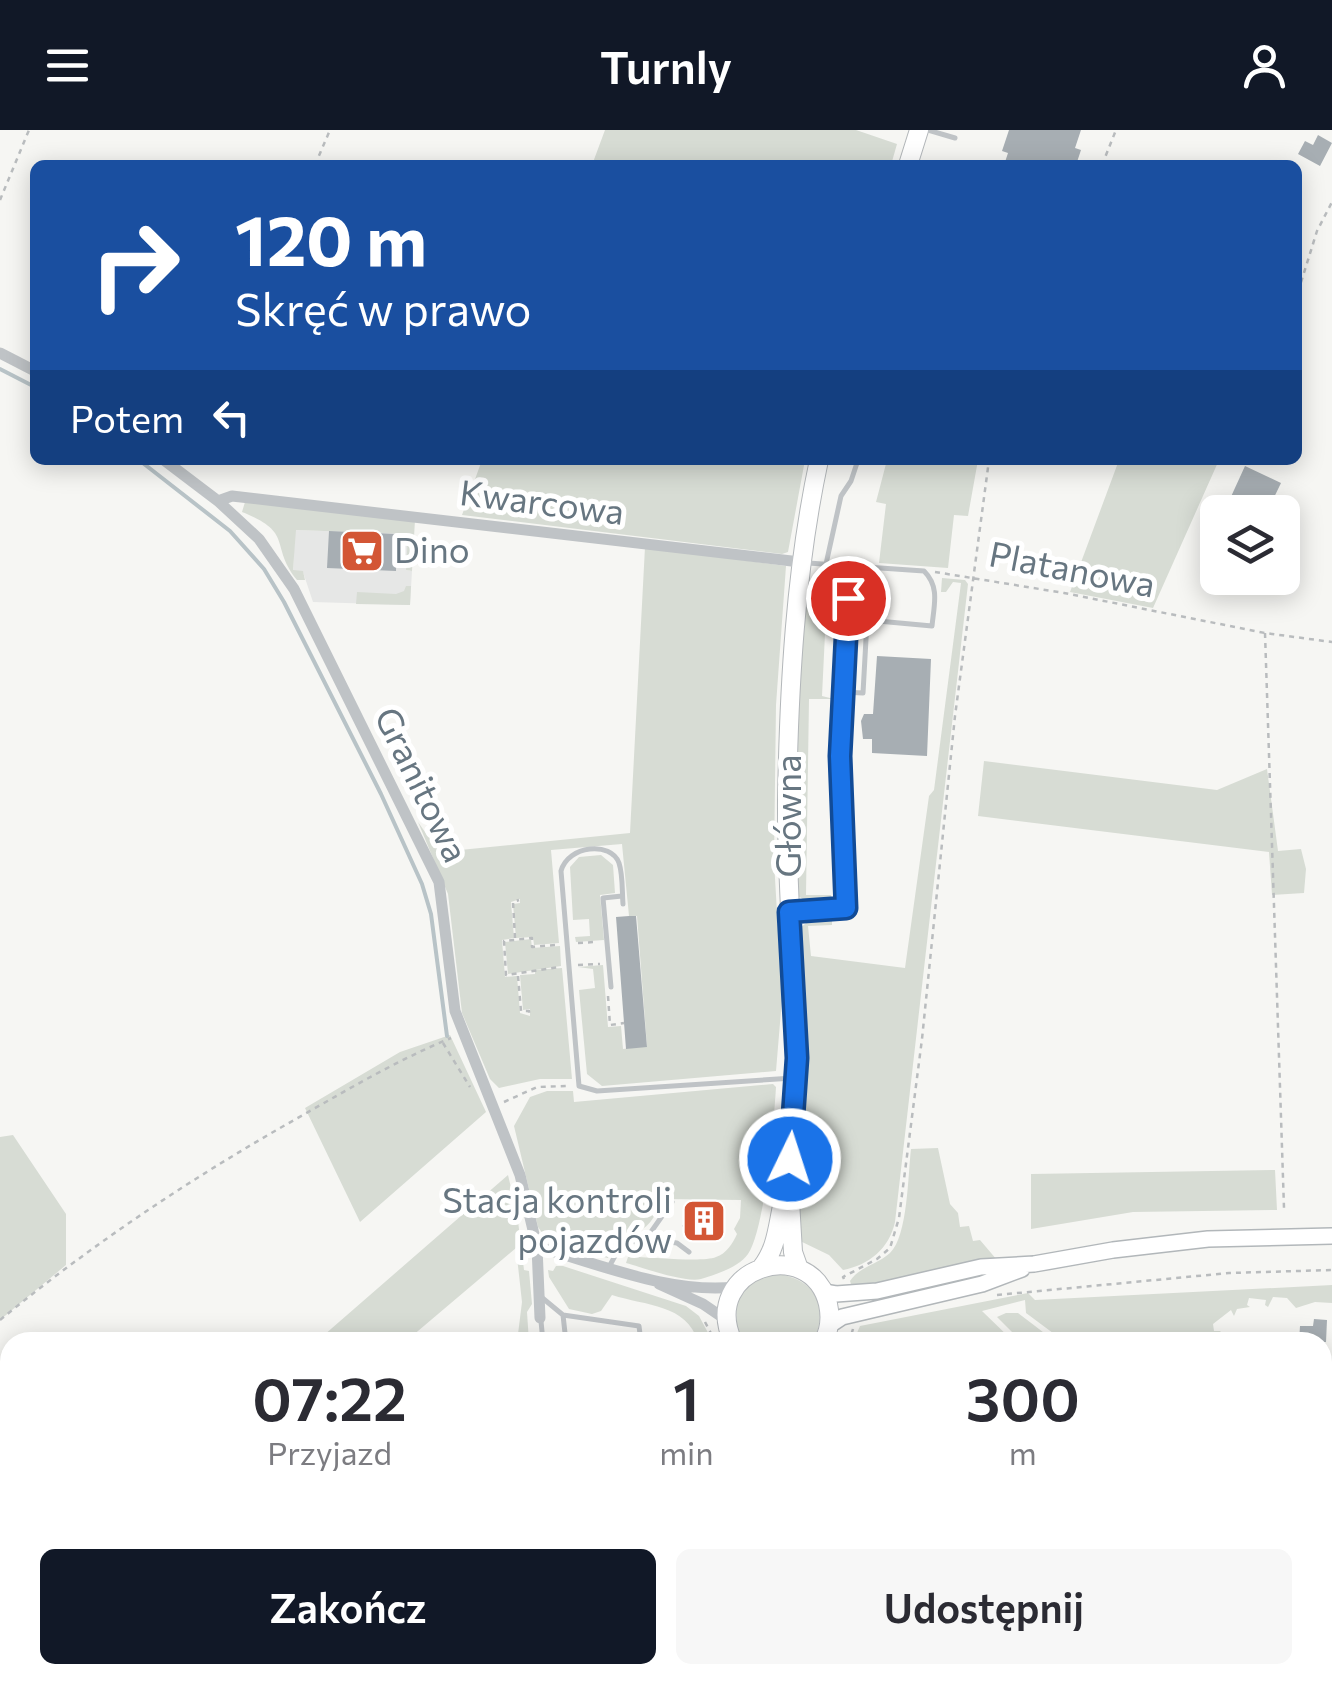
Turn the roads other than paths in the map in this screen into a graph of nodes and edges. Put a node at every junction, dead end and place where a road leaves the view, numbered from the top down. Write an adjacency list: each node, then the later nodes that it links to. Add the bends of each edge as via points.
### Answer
1 (919, 130): 4 (main road)
2 (928, 130): 3 (lane)
3 (955, 138)
4 (910, 160)
5 (0, 353): 6 (street)
6 (30, 369)
7 (171, 465): 10 (street, Granitowa)
8 (818, 465): 11 (main road, Główna)
9 (856, 465): 12 (lane, via 840,496)
10 (218, 501): 11 (street, Kwarcowa, via 232,496); 26 (street, Granitowa, via 259,539 294,589 439,882 455,1011 520,1175)
11 (800, 562): 12 (lane); 19 (main road, Główna, via 788,777)
12 (826, 564): 13 (lane)
13 (849, 566): 14 (lane); 16 (lane)
14 (861, 567): 15 (lane); 15 (lane, via 924,572 936,591 932,626)
15 (867, 620): 16 (lane, via 863,693)
16 (843, 692): 19 (lane, via 846,908)
17 (622, 896): 18 (lane); 20 (lane, via 604,898); 21 (lane, via 613,854 602,849 564,859 579,1086 597,1092)
18 (623, 904)
19 (789, 912): 21 (main road, Główna)
20 (611, 987)
21 (796, 1078): 22 (main road, Główna)
22 (789, 1174): 30 (main road, Główna, via 773,1249); 31 (main road, Główna, via 792,1252)
23 (672, 1202): 25 (lane)
24 (1332, 1236): 28 (main road, via 1208,1239)
25 (646, 1239): 27 (lane, via 677,1243); 29 (lane, via 622,1243)
26 (538, 1247): 29 (street); 35 (street, Granitowa)
27 (689, 1252)
28 (1034, 1264): 34 (main road, via 981,1267 878,1290); 44 (main road, via 982,1284 842,1317)
29 (609, 1266): 32 (street)
30 (761, 1268): 31 (main road); 33 (main road)
31 (800, 1269): 34 (main road)
32 (646, 1278): 33 (street); 38 (street)
33 (735, 1287): 38 (main road)
34 (824, 1292): 43 (main road)
35 (538, 1294): 36 (lane); 37 (street, Granitowa)
36 (562, 1316): 40 (lane); 41 (lane, via 640,1326)
37 (540, 1318): 39 (lane, Granitowa)
38 (725, 1320): 42 (main road)
39 (542, 1332)
40 (564, 1332)
41 (640, 1332)
42 (729, 1332)
43 (826, 1332)
44 (828, 1332)

